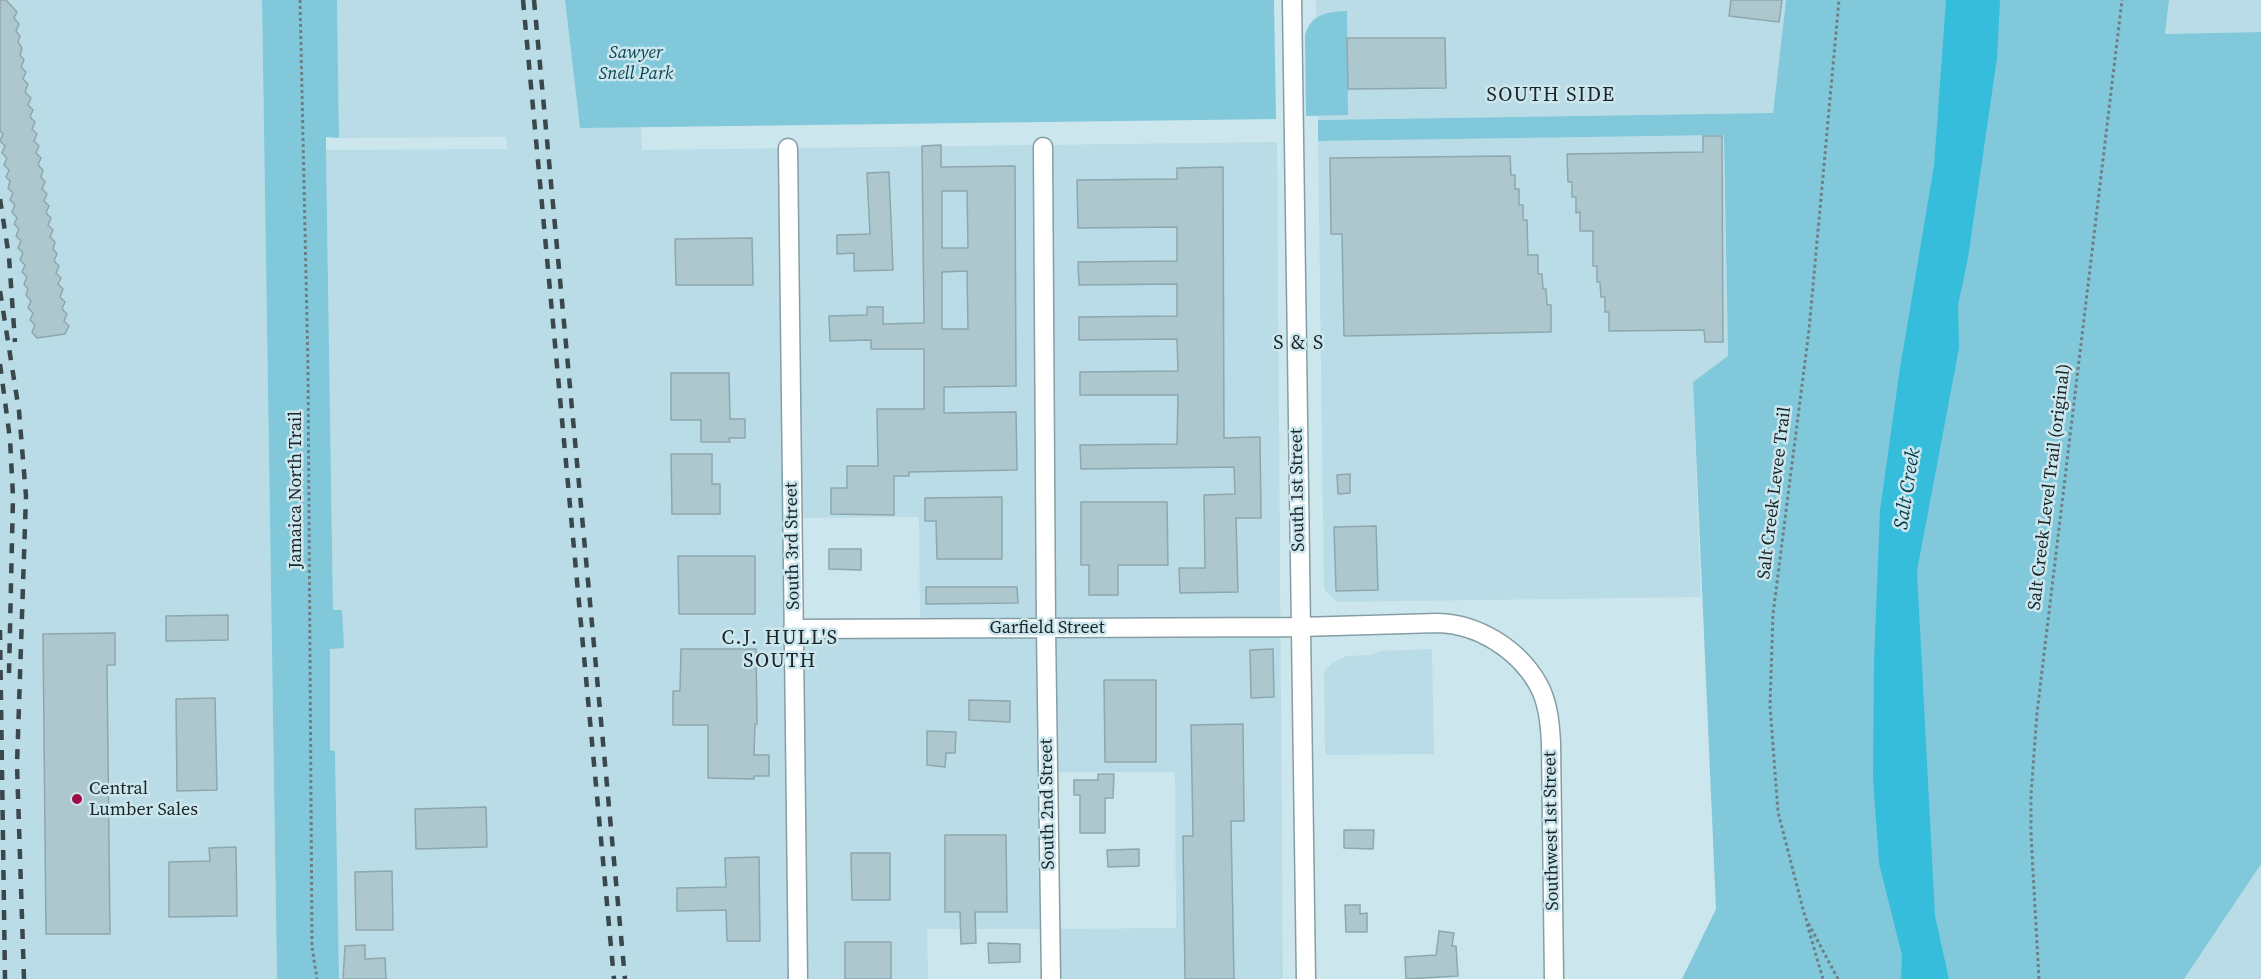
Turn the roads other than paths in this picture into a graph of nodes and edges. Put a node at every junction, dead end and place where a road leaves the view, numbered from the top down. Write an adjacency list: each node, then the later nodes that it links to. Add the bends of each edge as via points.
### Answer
1 (1292, 0): 4 (street, South 1st Street)
2 (1043, 147): 5 (street, South 2nd Street)
3 (789, 148): 6 (street, South 3rd Street)
4 (1300, 627): 5 (street, Garfield Street); 7 (street, Garfield Street, via 1460,625 1514,655); 10 (street, South 1st Street)
5 (1046, 628): 6 (street, Garfield Street); 9 (street, South 2nd Street)
6 (794, 629): 8 (street, South 3rd Street)
7 (1538, 685): 11 (street, Southwest 1st Street, via 1548,713 1551,743)
8 (798, 979)
9 (1051, 979)
10 (1306, 979)
11 (1554, 979)

